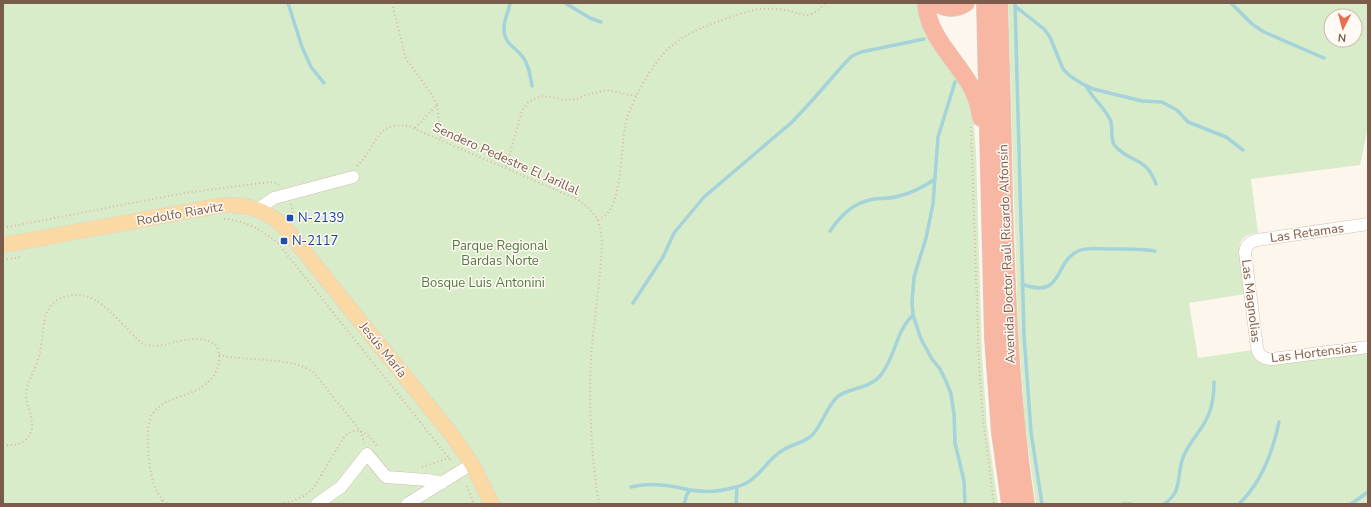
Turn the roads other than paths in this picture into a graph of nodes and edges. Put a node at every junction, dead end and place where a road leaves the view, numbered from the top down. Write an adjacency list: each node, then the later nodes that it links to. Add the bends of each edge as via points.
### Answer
1 (926, 3): 6 (highway, via 928,18 935,36 964,75 975,95)
2 (937, 3): 3 (highway, via 946,8 954,8)
3 (966, 3)
4 (985, 3): 6 (highway, Avenida Doctor Raúl Ricardo Alfonsín)
5 (999, 3): 20 (highway, Avenida Doctor Raúl Ricardo Alfonsín, via 1008,332)
6 (989, 163): 19 (highway, Avenida Doctor Raúl Ricardo Alfonsín, via 994,356)
7 (353, 173): 8 (street, via 274,198)
8 (258, 209): 10 (main road, Rodolfo Riavitz, via 242,205 223,205); 14 (main road, Jesús María, via 285,228 452,435)
9 (1368, 224): 11 (street, Las Retamas, via 1257,240)
10 (3, 245)
11 (1247, 245): 13 (street, Las Magnolias, via 1245,256 1257,348)
12 (1368, 347): 13 (street, Las Hortensias, via 1272,359)
13 (1261, 357)
14 (472, 464): 15 (street); 18 (main road, Jesús María)
15 (442, 483): 16 (street, via 386,477 367,454 341,487); 17 (street)
16 (317, 504)
17 (408, 504)
18 (492, 504)
19 (1010, 504)
20 (1026, 504)

